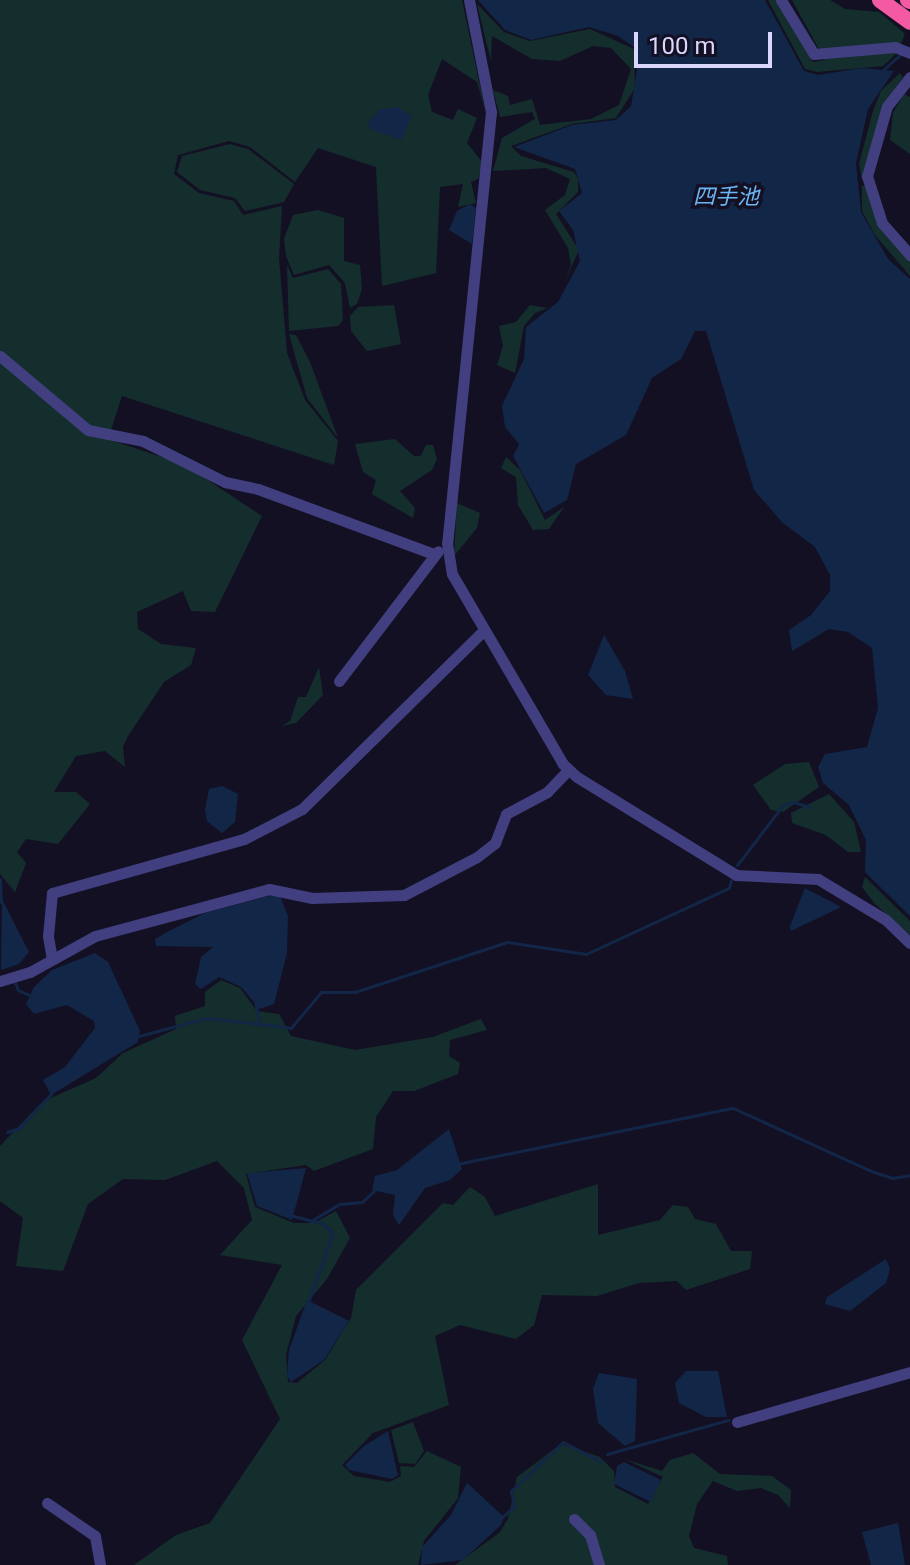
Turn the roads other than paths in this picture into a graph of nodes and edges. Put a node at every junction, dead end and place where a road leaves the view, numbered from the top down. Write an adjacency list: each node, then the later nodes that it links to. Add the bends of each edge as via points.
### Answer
1 (469, 0): 9 (street, via 487,81 490,140)
2 (781, 0): 5 (street, via 814,54 895,47)
3 (880, 0): 4 (highway)
4 (908, 10)
5 (910, 53)
6 (910, 77): 7 (street, via 887,106 867,176 882,223)
7 (910, 255)
8 (0, 356): 10 (street, via 88,430 143,441 225,482 258,489)
9 (447, 543): 10 (street); 11 (street, via 452,574)
10 (434, 554): 12 (street)
11 (484, 630): 13 (street); 15 (street, via 302,809 244,839 52,893)
12 (339, 681)
13 (568, 770): 14 (street, via 736,875 818,879 886,920); 15 (street, via 547,792 506,814 499,837 477,857 404,895 312,898 269,889 95,936)
14 (910, 943)
15 (52, 959): 16 (street)
16 (8, 979)
17 (910, 1372): 18 (street)
18 (737, 1422)
19 (47, 1503): 21 (street, via 98,1540)
20 (574, 1519): 22 (street, via 590,1535)
21 (100, 1565)
22 (599, 1565)

